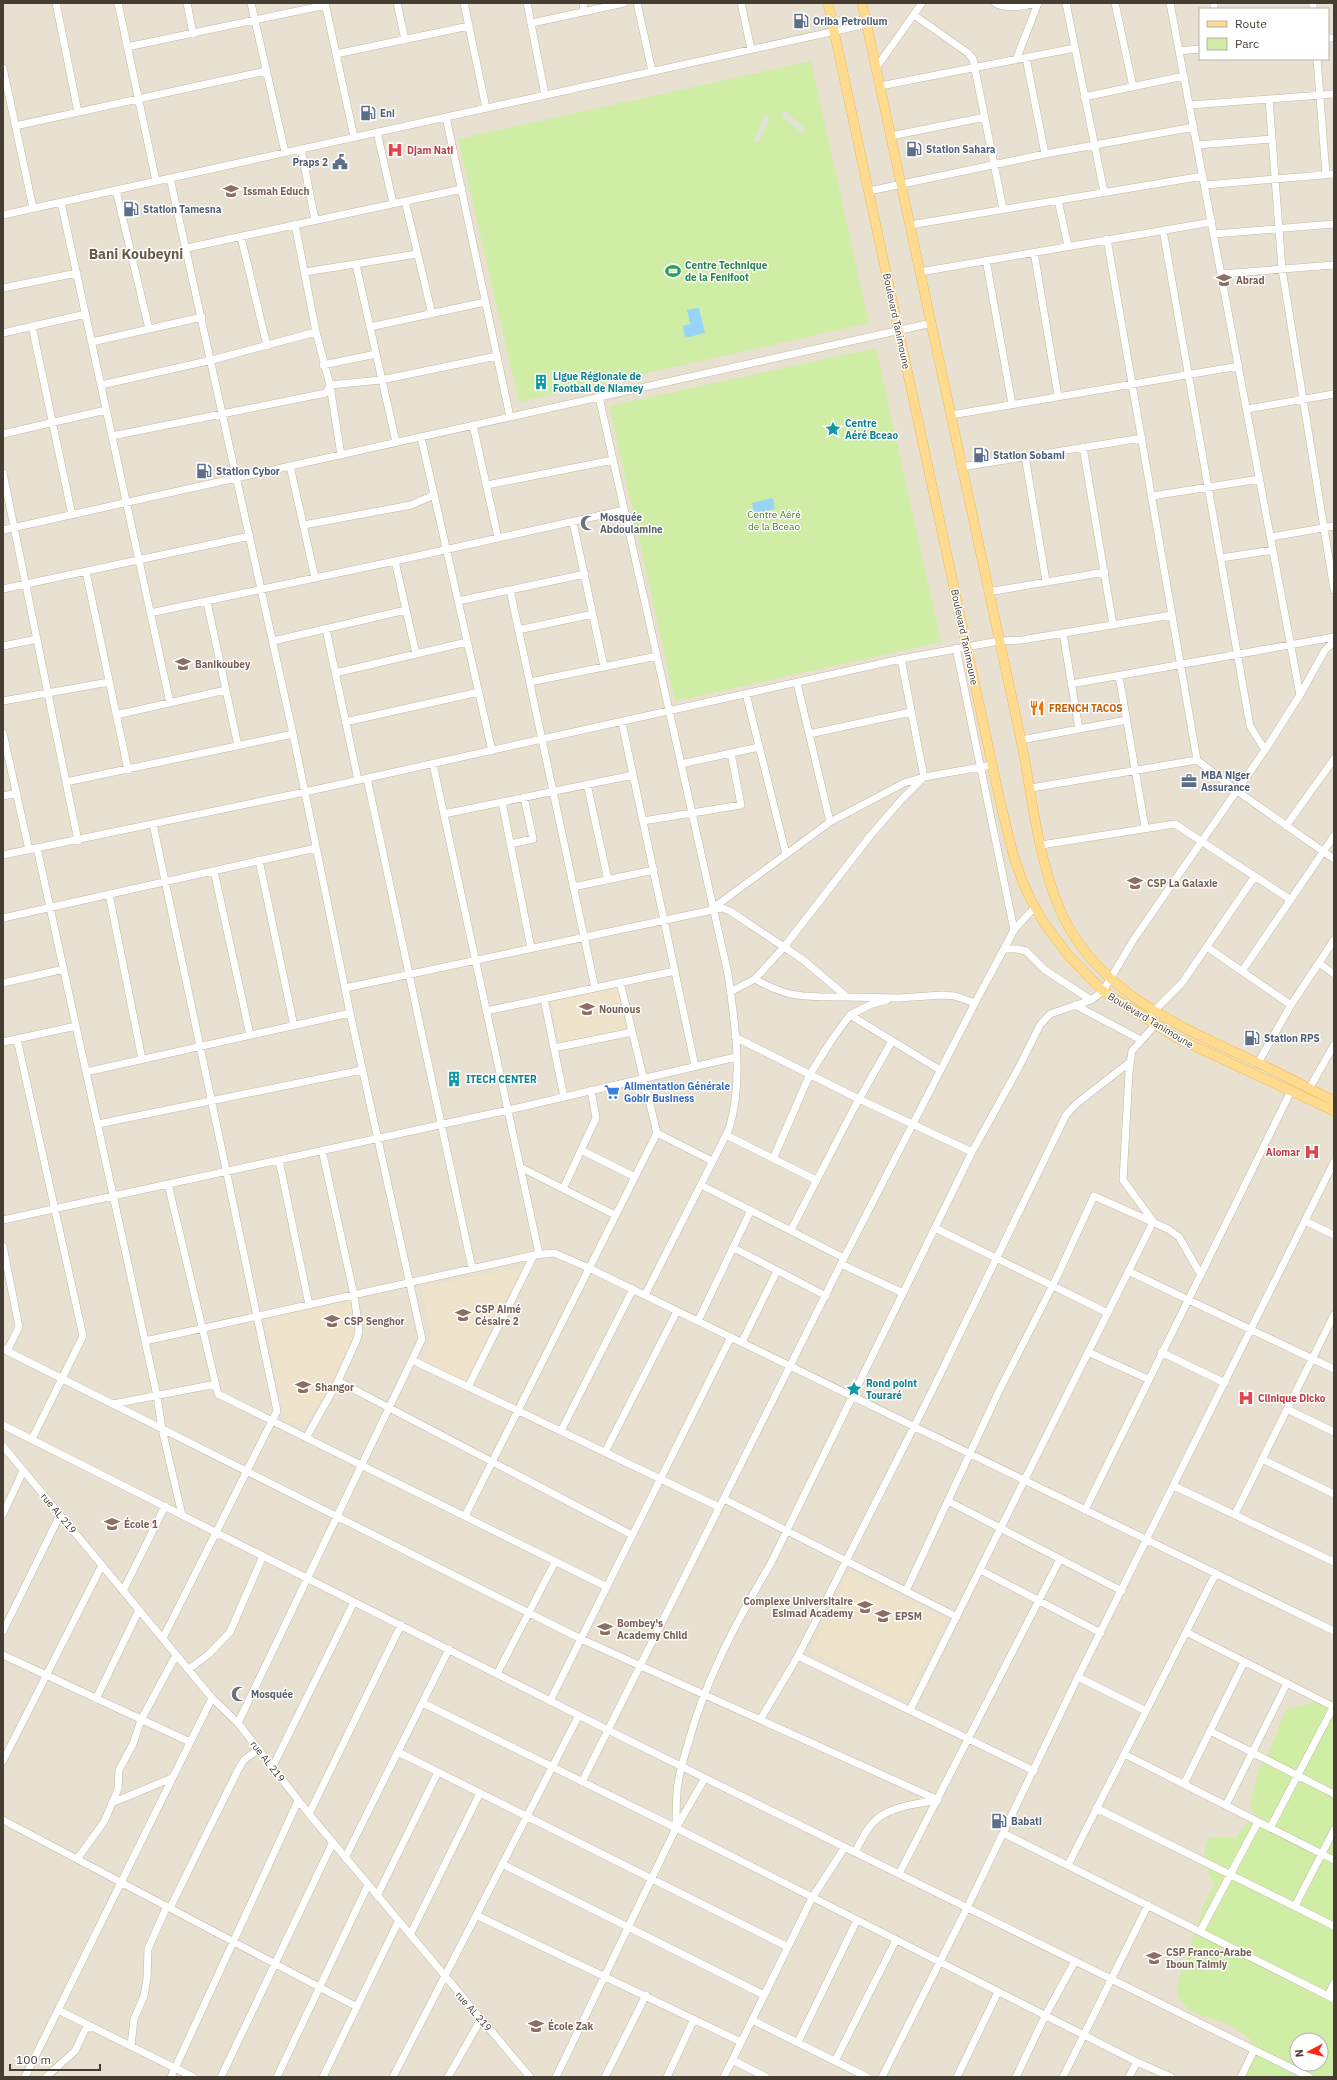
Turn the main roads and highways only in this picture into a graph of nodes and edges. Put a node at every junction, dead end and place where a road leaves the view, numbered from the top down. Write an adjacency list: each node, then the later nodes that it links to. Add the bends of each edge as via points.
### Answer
1 (828, 3): 4 (main road, Boulevard Tanimoune, via 992,765 1022,883 1044,924 1068,955 1103,991 1177,1038)
2 (862, 3): 3 (main road, Boulevard Tanimoune, via 1021,740 1041,845 1058,906 1081,947 1110,980 1153,1012)
3 (1334, 1101)
4 (1334, 1111)

